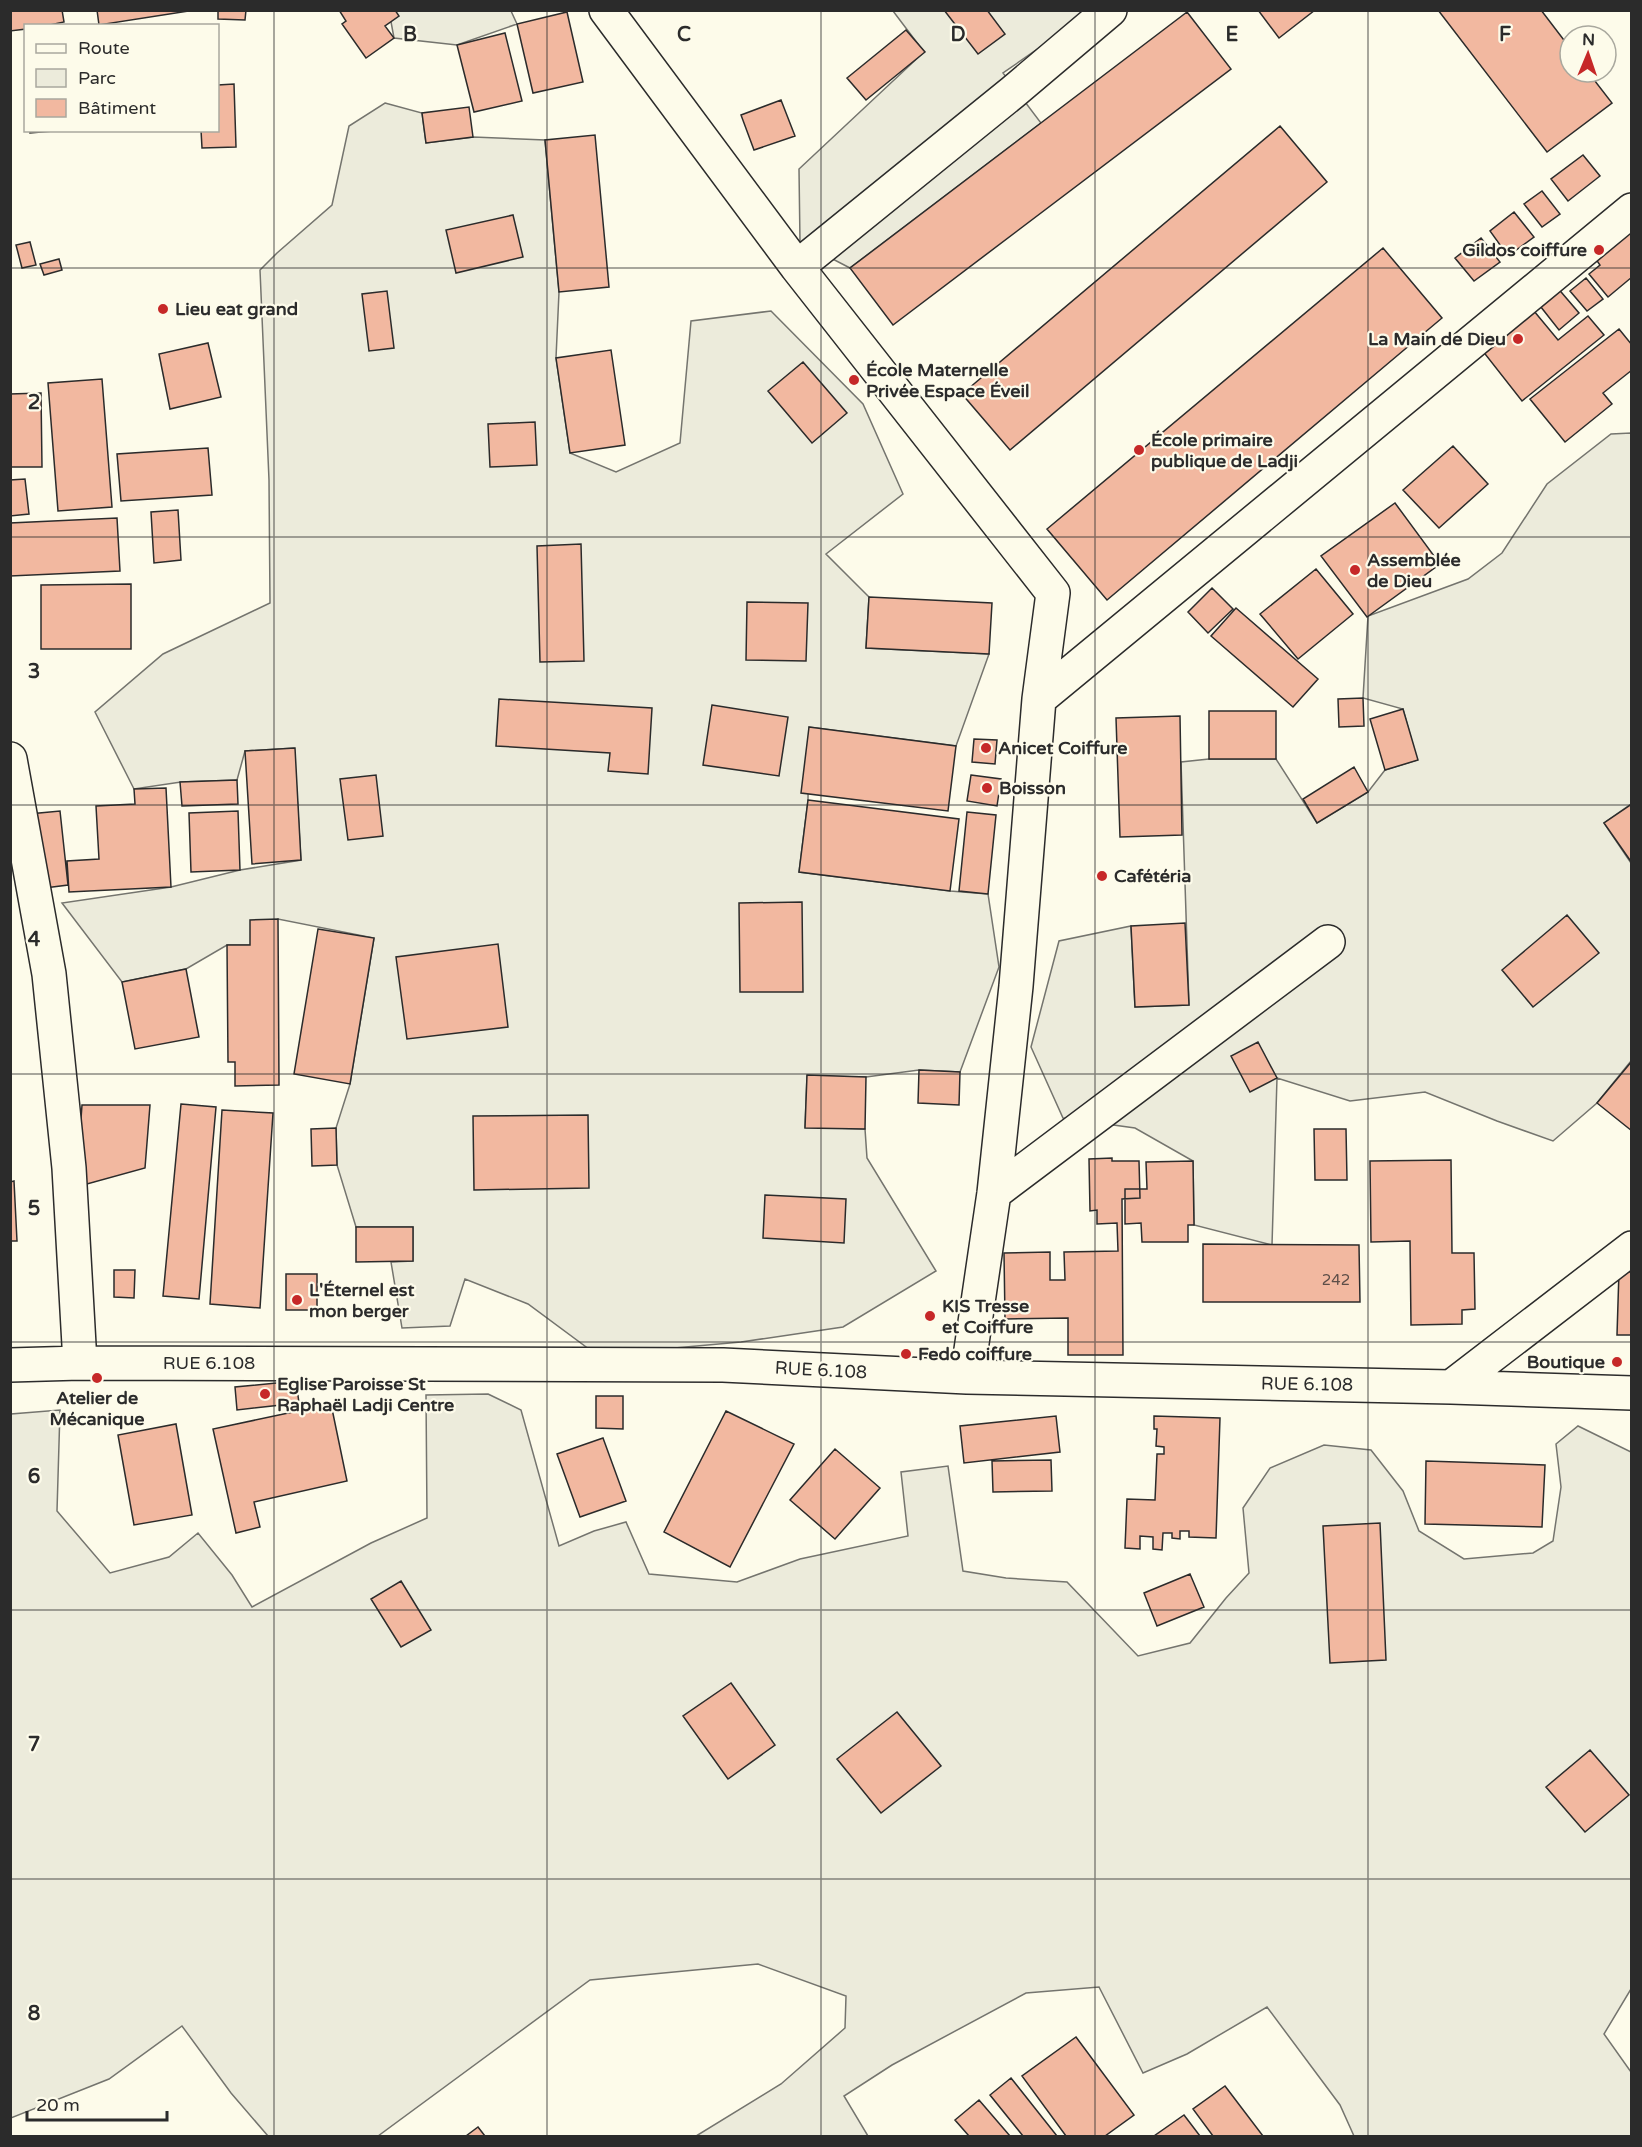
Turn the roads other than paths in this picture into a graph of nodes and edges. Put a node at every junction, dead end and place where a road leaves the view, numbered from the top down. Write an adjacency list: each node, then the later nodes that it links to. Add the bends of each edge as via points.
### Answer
1 (606, 10): 4 (street)
2 (1110, 10): 4 (street)
3 (1632, 210): 5 (street)
4 (797, 267): 5 (street, via 1053,593)
5 (1039, 699): 8 (street, via 1016,986)
6 (10, 759): 10 (street, via 50,985 69,1168)
7 (1328, 942): 8 (street)
8 (994, 1192): 12 (street)
9 (1632, 1248): 13 (street)
10 (80, 1363): 11 (street, RUE 6.108); 12 (street, RUE 6.108, via 723,1365)
11 (10, 1365)
12 (967, 1377): 13 (street, RUE 6.108)
13 (1451, 1387): 14 (street, RUE 6.108)
14 (1632, 1393)

